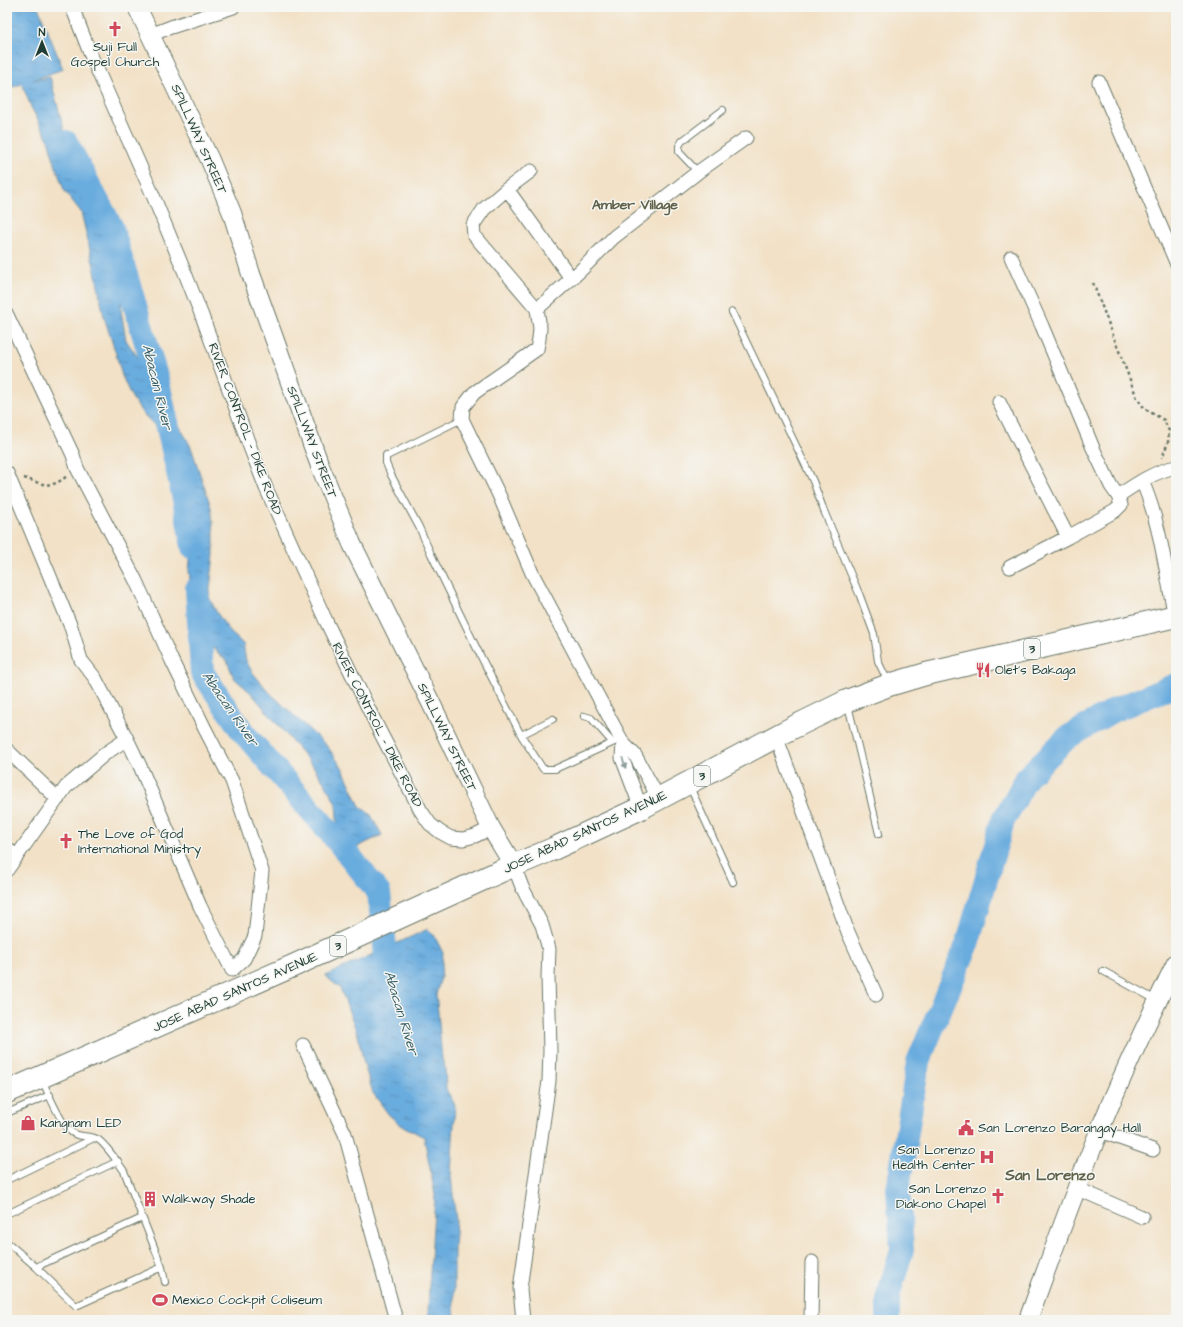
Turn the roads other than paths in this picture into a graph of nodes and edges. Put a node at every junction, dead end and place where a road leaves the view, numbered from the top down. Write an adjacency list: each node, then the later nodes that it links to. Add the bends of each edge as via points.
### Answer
1 (72, 7): 38 (street, RIVER CONTROL - DIKE ROAD, via 185,273 266,488 376,726 420,811 430,824 450,838 463,839)
2 (137, 7): 4 (street, SPILLWAY STREET)
3 (233, 7): 4 (street)
4 (150, 35): 38 (street, SPILLWAY STREET, via 210,160 232,213 251,274 317,458 352,544)
5 (1099, 82): 12 (street)
6 (723, 110): 9 (lane, via 679,146 679,152)
7 (746, 138): 9 (street)
8 (531, 171): 10 (street)
9 (698, 172): 13 (street, via 614,237)
10 (507, 189): 13 (street); 14 (street, via 484,210 473,225 474,235)
11 (1011, 257): 22 (street, via 1093,448)
12 (1176, 262)
13 (571, 278): 14 (street)
14 (537, 309): 18 (street, via 540,339 537,349 474,393 463,406)
15 (732, 312): 26 (lane, via 813,481 860,596 874,634 878,661)
16 (7, 315): 32 (street, via 77,468 136,580 172,661 232,781 262,871 255,936 244,959 232,970 209,925)
17 (999, 402): 23 (street)
18 (462, 419): 30 (lane, via 386,455 386,463 390,476 419,527); 33 (street, via 532,573)
19 (1176, 467): 21 (street)
20 (13, 475): 32 (street, via 81,660 95,678)
21 (1142, 481): 22 (street); 25 (street, via 1153,512)
22 (1118, 496): 23 (street, via 1121,505 1115,511)
23 (1068, 538): 24 (street)
24 (1010, 567)
25 (1175, 616): 26 (highway, JOSE ABAD SANTOS AVENUE / 3, via 926,674)
26 (889, 685): 27 (highway, JOSE ABAD SANTOS AVENUE / 3)
27 (847, 701): 31 (highway, JOSE ABAD SANTOS AVENUE / 3); 39 (lane)
28 (584, 716): 33 (lane, via 591,718)
29 (554, 719): 30 (lane)
30 (521, 735): 33 (lane, via 543,769 555,769)
31 (776, 736): 35 (highway, JOSE ABAD SANTOS AVENUE / 3); 46 (street, via 848,932)
32 (127, 739): 36 (street, via 66,787)
33 (619, 741): 37 (street, one-way to 37, via 622,758); 37 (street, via 635,755)
34 (7, 750): 36 (street)
35 (689, 783): 37 (highway, JOSE ABAD SANTOS AVENUE / 3); 43 (lane)
36 (58, 799): 40 (street)
37 (650, 804): 41 (highway, JOSE ABAD SANTOS AVENUE / 3)
38 (491, 828): 41 (street, SPILLWAY STREET)
39 (879, 834)
40 (12, 852): 42 (street)
41 (507, 869): 49 (highway, JOSE ABAD SANTOS AVENUE / 3, via 175,1019); 67 (street, via 522,887 542,925 549,949 549,1081 520,1289)
42 (7, 870)
43 (733, 882)
44 (1176, 964): 47 (street)
45 (1104, 970): 47 (lane)
46 (876, 995)
47 (1158, 1001): 52 (street)
48 (303, 1045): 66 (street, via 345,1134)
49 (45, 1086): 50 (highway, JOSE ABAD SANTOS AVENUE / 3); 51 (lane); 53 (lane, via 69,1130 78,1136)
50 (7, 1092)
51 (7, 1113)
52 (1100, 1129): 54 (street); 57 (street)
53 (95, 1138): 55 (lane, via 100,1140); 56 (lane)
54 (1152, 1150)
55 (118, 1161): 58 (lane); 60 (lane)
56 (7, 1180)
57 (1076, 1188): 59 (street); 69 (street)
58 (7, 1214)
59 (1142, 1217)
60 (142, 1218): 63 (lane); 64 (lane)
61 (7, 1242): 63 (lane)
62 (812, 1262): 68 (street)
63 (36, 1267): 64 (lane, via 76,1306)
64 (162, 1267): 65 (lane)
65 (165, 1282)
66 (396, 1320)
67 (523, 1320)
68 (811, 1320)
69 (1028, 1320)

